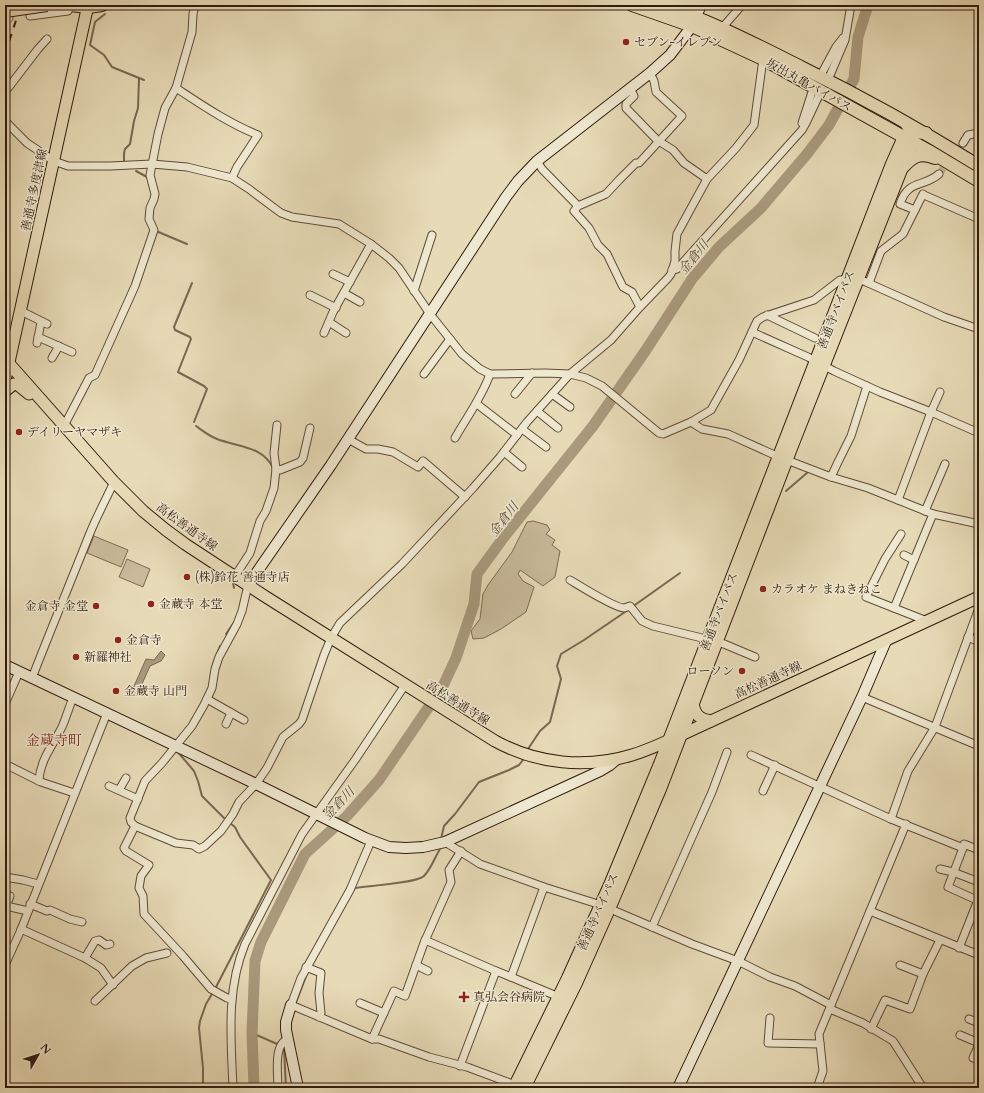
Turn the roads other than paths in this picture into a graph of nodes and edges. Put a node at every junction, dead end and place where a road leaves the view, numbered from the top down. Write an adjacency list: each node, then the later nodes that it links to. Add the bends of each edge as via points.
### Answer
1 (47, 5): 11 (highway, bridge)
2 (71, 5): 10 (highway); 12 (street, via 68,11)
3 (102, 5): 10 (highway)
4 (195, 5): 19 (street, via 192,32)
5 (632, 5): 13 (highway, 坂出丸亀バイパス)
6 (662, 5): 13 (highway, 坂出丸亀バイパス)
7 (701, 5): 13 (street)
8 (742, 5): 14 (street)
9 (851, 5): 18 (street, via 845,40)
10 (88, 6): 30 (main road, 善通寺多度津線)
11 (6, 16)
12 (30, 16)
13 (693, 21): 14 (highway, 坂出丸亀バイパス); 16 (highway, 坂出丸亀バイパス); 17 (street, via 670,55)
14 (722, 28): 18 (highway, 坂出丸亀バイパス)
15 (47, 39): 21 (street)
16 (763, 59): 22 (highway, 坂出丸亀バイパス); 38 (street, via 754,125)
17 (650, 73): 20 (street); 27 (street, via 656,92 682,116)
18 (825, 75): 26 (highway, 坂出丸亀バイパス, via 877,108)
19 (176, 88): 32 (street, via 165,108); 37 (street, via 209,110 258,135)
20 (630, 88): 27 (street, via 634,96 626,104 626,108); 31 (street)
21 (5, 92)
22 (816, 92): 24 (highway, 坂出丸亀バイパス); 46 (street, via 802,130 677,269)
23 (5, 121): 30 (street, via 27,143)
24 (890, 129): 26 (highway, 坂出丸亀バイパス); 35 (highway, via 896,138)
25 (979, 133): 28 (street, via 968,135)
26 (908, 134): 33 (highway, 坂出丸亀バイパス); 34 (highway, 坂出丸亀バイパス, via 926,133); 35 (highway, 善通寺バイパス)
27 (660, 141): 38 (street); 41 (street, via 606,194)
28 (963, 143)
29 (918, 155): 33 (highway, via 927,155); 35 (highway); 40 (highway)
30 (54, 161): 32 (street, via 68,166); 56 (main road, 善通寺多度津線)
31 (537, 161): 41 (street); 57 (street, via 506,197)
32 (152, 164): 37 (street, via 187,167); 89 (street, via 150,175 154,199 149,219 154,230 135,286 95,375 89,378)
33 (951, 164): 39 (highway, 坂出丸亀バイパス)
34 (979, 166)
35 (896, 167): 48 (highway, 善通寺バイパス)
36 (938, 174): 42 (street, via 914,185 902,196 900,204)
37 (232, 178): 45 (street, via 281,213 309,221 339,224)
38 (707, 180): 46 (street, via 677,234)
39 (979, 181)
40 (979, 188)
41 (578, 206): 54 (street, via 574,211 607,254 623,287 632,292)
42 (915, 210): 43 (street, via 924,195); 48 (street, via 903,234 881,251)
43 (979, 219)
44 (432, 235): 50 (street)
45 (371, 244): 49 (street); 50 (street, via 394,263)
46 (672, 270): 54 (street, via 668,278)
47 (333, 274): 49 (street)
48 (858, 280): 58 (street, via 840,280 814,300); 60 (street, via 944,317); 72 (highway, 善通寺バイパス)
49 (350, 282): 51 (street)
50 (414, 291): 57 (street)
51 (344, 293): 53 (street); 55 (street)
52 (310, 295): 55 (street)
53 (360, 302)
54 (640, 307): 77 (street, via 611,340)
55 (336, 308): 59 (street)
56 (21, 311): 66 (main road, 善通寺多度津線); 67 (street, via 44,323 37,340)
57 (430, 314): 65 (street); 97 (street)
58 (767, 315): 61 (street, via 757,321); 64 (street)
59 (329, 322): 62 (street); 63 (street)
60 (979, 329)
61 (752, 332): 72 (street); 90 (street, via 716,404 706,414)
62 (324, 333)
63 (346, 333)
64 (815, 338)
65 (450, 339): 75 (street); 76 (street, via 471,362)
66 (15, 340): 68 (main road); 71 (main road, 善通寺多度津線)
67 (59, 346): 69 (street); 70 (street)
68 (5, 348)
69 (72, 352)
70 (52, 358)
71 (7, 361): 74 (main road, 高松善通寺線); 78 (main road, 善通寺多度津線)
72 (820, 363): 79 (street); 100 (highway, 善通寺バイパス)
73 (532, 373): 76 (street); 77 (street); 82 (street)
74 (18, 374): 78 (main road, via 12,373); 88 (main road, 高松善通寺線)
75 (424, 374)
76 (490, 374): 84 (street)
77 (570, 374): 83 (street); 90 (street, via 602,386 659,433 663,434)
78 (5, 379)
79 (867, 386): 87 (street); 104 (street, via 851,436)
80 (5, 391): 88 (main road, via 14,384 18,385)
81 (940, 392): 87 (street)
82 (515, 394)
83 (552, 394): 85 (street); 86 (street)
84 (477, 404): 94 (street); 96 (street)
85 (570, 407)
86 (537, 411): 93 (street); 94 (street)
87 (931, 412): 95 (street); 107 (street)
88 (52, 413): 105 (main road, 高松善通寺線)
89 (66, 422)
90 (691, 422): 100 (street, via 702,429 728,434)
91 (277, 425): 103 (street, via 274,453)
92 (310, 428): 103 (street, via 300,462)
93 (558, 428)
94 (519, 432): 98 (street); 99 (street)
95 (979, 433)
96 (455, 438)
97 (348, 439): 106 (street, via 366,449 393,452 418,467 423,461); 116 (street)
98 (546, 447)
99 (504, 452): 102 (street); 106 (street)
100 (783, 458): 104 (street); 124 (highway, 善通寺バイパス)
101 (944, 464): 108 (street)
102 (522, 467)
103 (276, 470): 114 (street, via 271,498 260,521 250,553)
104 (832, 477): 107 (street)
105 (114, 482): 114 (main road, 高松善通寺線, via 166,530); 129 (street)
106 (465, 497): 122 (street, via 402,564 340,623)
107 (898, 500): 108 (street)
108 (925, 511): 109 (street)
109 (933, 514): 110 (street); 113 (street)
110 (979, 524)
111 (902, 534): 118 (street, via 885,559 866,597)
112 (904, 556): 113 (street)
113 (914, 560): 118 (street)
114 (235, 576): 116 (main road, 高松善通寺線)
115 (570, 580): 124 (street, via 610,603 622,608 631,607 642,621 653,626 698,636)
116 (248, 585): 122 (main road, 高松善通寺線); 133 (street, via 237,624 219,656)
117 (979, 597): 120 (main road, 高松善通寺線)
118 (894, 608): 120 (street)
119 (979, 608): 121 (street)
120 (928, 621): 123 (main road, 高松善通寺線)
121 (968, 637): 125 (street); 141 (street)
122 (331, 638): 130 (main road, 高松善通寺線); 157 (street, via 302,720 283,737)
123 (886, 641): 131 (street); 139 (main road, 高松善通寺線)
124 (712, 642): 126 (street, via 724,644); 134 (highway, 善通寺バイパス); 143 (highway, 善通寺バイパス)
125 (979, 642)
126 (755, 657)
127 (5, 665): 128 (street)
128 (19, 672): 129 (street); 135 (street)
129 (32, 678): 132 (street)
130 (406, 685): 150 (main road, 高松善通寺線, via 507,748 538,758); 164 (street)
131 (862, 697): 141 (street); 159 (street)
132 (73, 698): 136 (street); 156 (street, via 62,727 39,770)
133 (207, 699): 137 (street); 144 (street, via 192,726)
134 (693, 703): 139 (main road, via 698,716); 142 (highway, 善通寺バイパス)
135 (5, 704)
136 (107, 713): 144 (street); 162 (street)
137 (231, 713): 138 (street); 140 (street)
138 (244, 720)
139 (711, 721): 142 (main road, 高松善通寺線)
140 (226, 724)
141 (935, 727): 145 (street); 165 (street, via 908,771)
142 (681, 736): 143 (main road, 高松善通寺線); 182 (highway, 善通寺バイパス)
143 (669, 740): 146 (main road, 高松善通寺線); 153 (highway, 善通寺バイパス)
144 (176, 746): 157 (street); 163 (street, via 144,781)
145 (979, 746)
146 (644, 751): 149 (main road, 高松善通寺線); 153 (main road, via 654,759)
147 (727, 752): 185 (street)
148 (751, 755): 152 (street)
149 (617, 759): 150 (main road, 高松善通寺線); 155 (street)
150 (582, 763): 155 (street, via 589,769)
151 (5, 764): 156 (street)
152 (775, 765): 159 (street); 161 (street)
153 (657, 770): 182 (highway, 善通寺バイパス)
154 (126, 778): 160 (street)
155 (585, 778): 169 (street)
156 (39, 781): 162 (street)
157 (256, 784): 164 (street); 167 (street, via 239,802 221,831 199,849 193,845 176,843)
158 (109, 786): 160 (street)
159 (820, 787): 165 (street); 194 (street)
160 (119, 790): 163 (street)
161 (763, 791)
162 (74, 793): 177 (street)
163 (138, 799): 167 (street, via 130,818)
164 (317, 814): 168 (street); 205 (street, via 302,834 245,944 239,959)
165 (891, 819): 166 (street)
166 (906, 824): 170 (street); 183 (street)
167 (135, 826): 205 (street, via 124,848 149,865 141,876 139,888 143,896 144,914 211,989)
168 (371, 840): 169 (street, via 389,847 406,848); 198 (street, via 350,890)
169 (445, 842): 172 (street)
170 (963, 848): 171 (street, via 964,844); 174 (street)
171 (979, 850)
172 (460, 851): 178 (street, via 480,864); 187 (street, via 449,870 451,882)
173 (940, 869): 174 (street)
174 (953, 872): 176 (street); 180 (street, via 948,887)
175 (5, 877): 177 (street)
176 (979, 882)
177 (38, 884): 181 (street)
178 (544, 887): 182 (street); 202 (street)
179 (10, 896): 181 (street, via 6,906)
180 (979, 900): 190 (street)
181 (29, 907): 184 (street); 186 (street)
182 (605, 907): 185 (street); 204 (highway, 善通寺バイパス); 223 (highway, 善通寺バイパス, via 576,983)
183 (870, 911): 188 (street); 209 (street)
184 (82, 922)
185 (652, 927): 194 (street)
186 (21, 929): 193 (street); 195 (street)
187 (425, 940): 197 (street); 199 (street)
188 (940, 940): 190 (street); 201 (street)
189 (110, 944): 193 (street, via 95,941)
190 (959, 948): 192 (street)
191 (167, 953): 203 (street, via 146,958 132,966)
192 (979, 955)
193 (85, 958): 203 (street, via 101,968)
194 (738, 961): 209 (street, via 795,986 831,1005); 227 (street)
195 (5, 965)
196 (900, 965): 201 (street)
197 (416, 966): 200 (street); 210 (street, via 405,996 394,991)
198 (308, 967): 208 (street); 211 (street, via 321,973)
199 (496, 970): 202 (street); 222 (street)
200 (428, 971)
201 (923, 974): 215 (street, via 910,1009 885,1000)
202 (511, 977): 204 (street)
203 (113, 985): 206 (street)
204 (559, 997): 223 (highway, 善通寺バイパス)
205 (231, 999): 224 (street)
206 (96, 1001)
207 (360, 1003): 210 (street)
208 (291, 1005): 211 (street); 218 (street)
209 (830, 1009): 215 (street); 219 (street, via 819,1034)
210 (384, 1013): 217 (street)
211 (319, 1017): 217 (street)
212 (770, 1018): 219 (street, via 768,1043)
213 (969, 1019): 214 (street)
214 (979, 1023)
215 (871, 1029): 229 (street, via 893,1041)
216 (960, 1035): 220 (street)
217 (372, 1039): 222 (street, via 379,1039)
218 (283, 1043): 225 (street, via 277,1058); 226 (street)
219 (820, 1044): 228 (street, via 823,1071)
220 (979, 1044): 221 (street)
221 (973, 1058)
222 (460, 1066): 223 (street)
223 (518, 1087)
224 (233, 1088)
225 (278, 1088)
226 (298, 1088)
227 (678, 1088)
228 (817, 1088)
229 (924, 1088)

